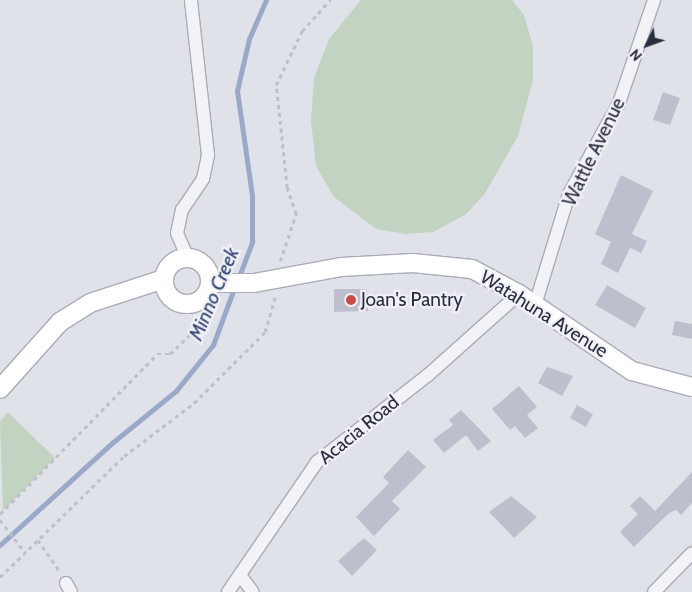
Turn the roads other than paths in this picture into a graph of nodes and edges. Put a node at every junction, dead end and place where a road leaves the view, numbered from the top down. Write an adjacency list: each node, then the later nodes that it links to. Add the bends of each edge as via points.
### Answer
1 (191, 0): 3 (street, via 208,155 203,179 182,210 177,233)
2 (654, 0): 7 (street, Wattle Avenue, via 619,103 569,194)
3 (188, 258): 4 (street, via 171,264); 5 (street, via 203,264)
4 (164, 279): 5 (street, via 172,299 187,305 205,298); 9 (street, via 90,303 60,322)
5 (220, 283): 6 (street, Watahuna Avenue, via 247,283 341,268 413,263 472,269)
6 (519, 294): 7 (street, Watahuna Avenue); 11 (street, Acacia Road, via 428,375 317,462)
7 (535, 305): 8 (street, Watahuna Avenue, via 632,370)
8 (692, 388)
9 (0, 389)
10 (692, 553): 14 (street)
11 (240, 575): 12 (street, Acacia Road); 13 (street)
12 (228, 592)
13 (253, 592)
14 (654, 592)

